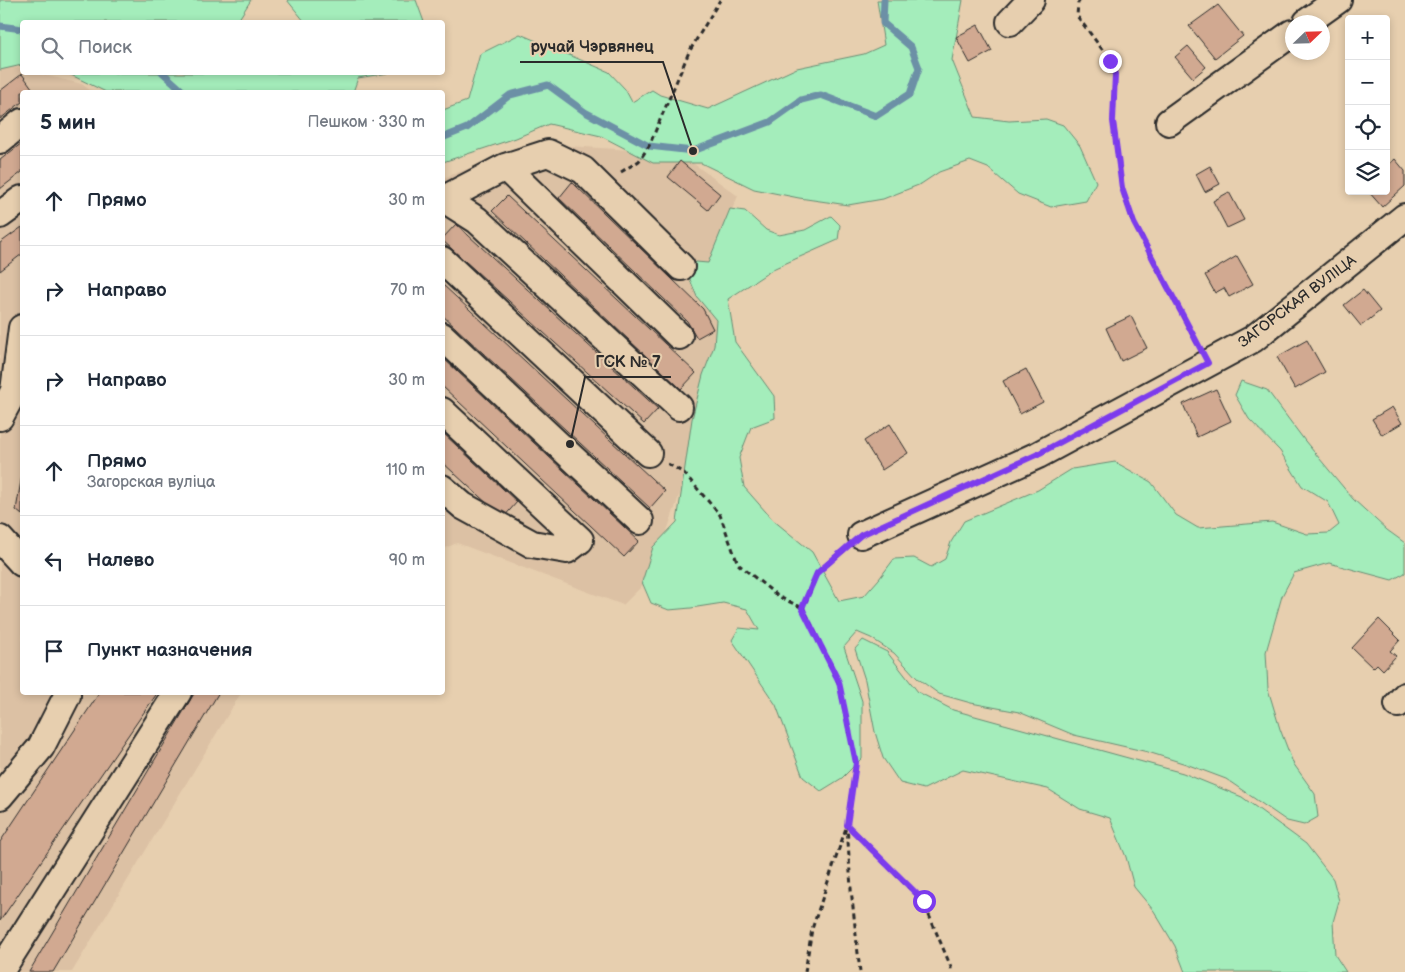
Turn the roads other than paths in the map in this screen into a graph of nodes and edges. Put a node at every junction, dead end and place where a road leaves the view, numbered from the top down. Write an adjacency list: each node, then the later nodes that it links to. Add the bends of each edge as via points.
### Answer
1 (1031, 0): 4 (street)
2 (1338, 0): 3 (street)
3 (1317, 15)
4 (1010, 22)
5 (1285, 38): 6 (street)
6 (1168, 122)
7 (20, 124): 8 (street)
8 (0, 140)
9 (505, 167): 10 (street); 16 (street, via 548,153 583,170); 17 (street)
10 (445, 199)
11 (20, 200): 13 (street)
12 (445, 201): 21 (street, via 477,220)
13 (0, 215)
14 (1405, 217): 27 (street, ЗАГОРСКАЯ ВУЛІЦА, via 1253,339 1038,454)
15 (445, 263): 24 (street)
16 (680, 267)
17 (679, 336)
18 (445, 339): 26 (street)
19 (20, 359): 20 (street)
20 (18, 390): 23 (street)
21 (679, 407)
22 (445, 414): 25 (street, via 580,540 567,550 532,544 463,506)
23 (0, 417)
24 (648, 453)
25 (445, 491)
26 (640, 520)
27 (861, 535)
28 (0, 539): 29 (street)
29 (20, 561)
30 (67, 695): 32 (street, via 41,747)
31 (176, 695): 33 (street)
32 (0, 796)
33 (0, 972)

